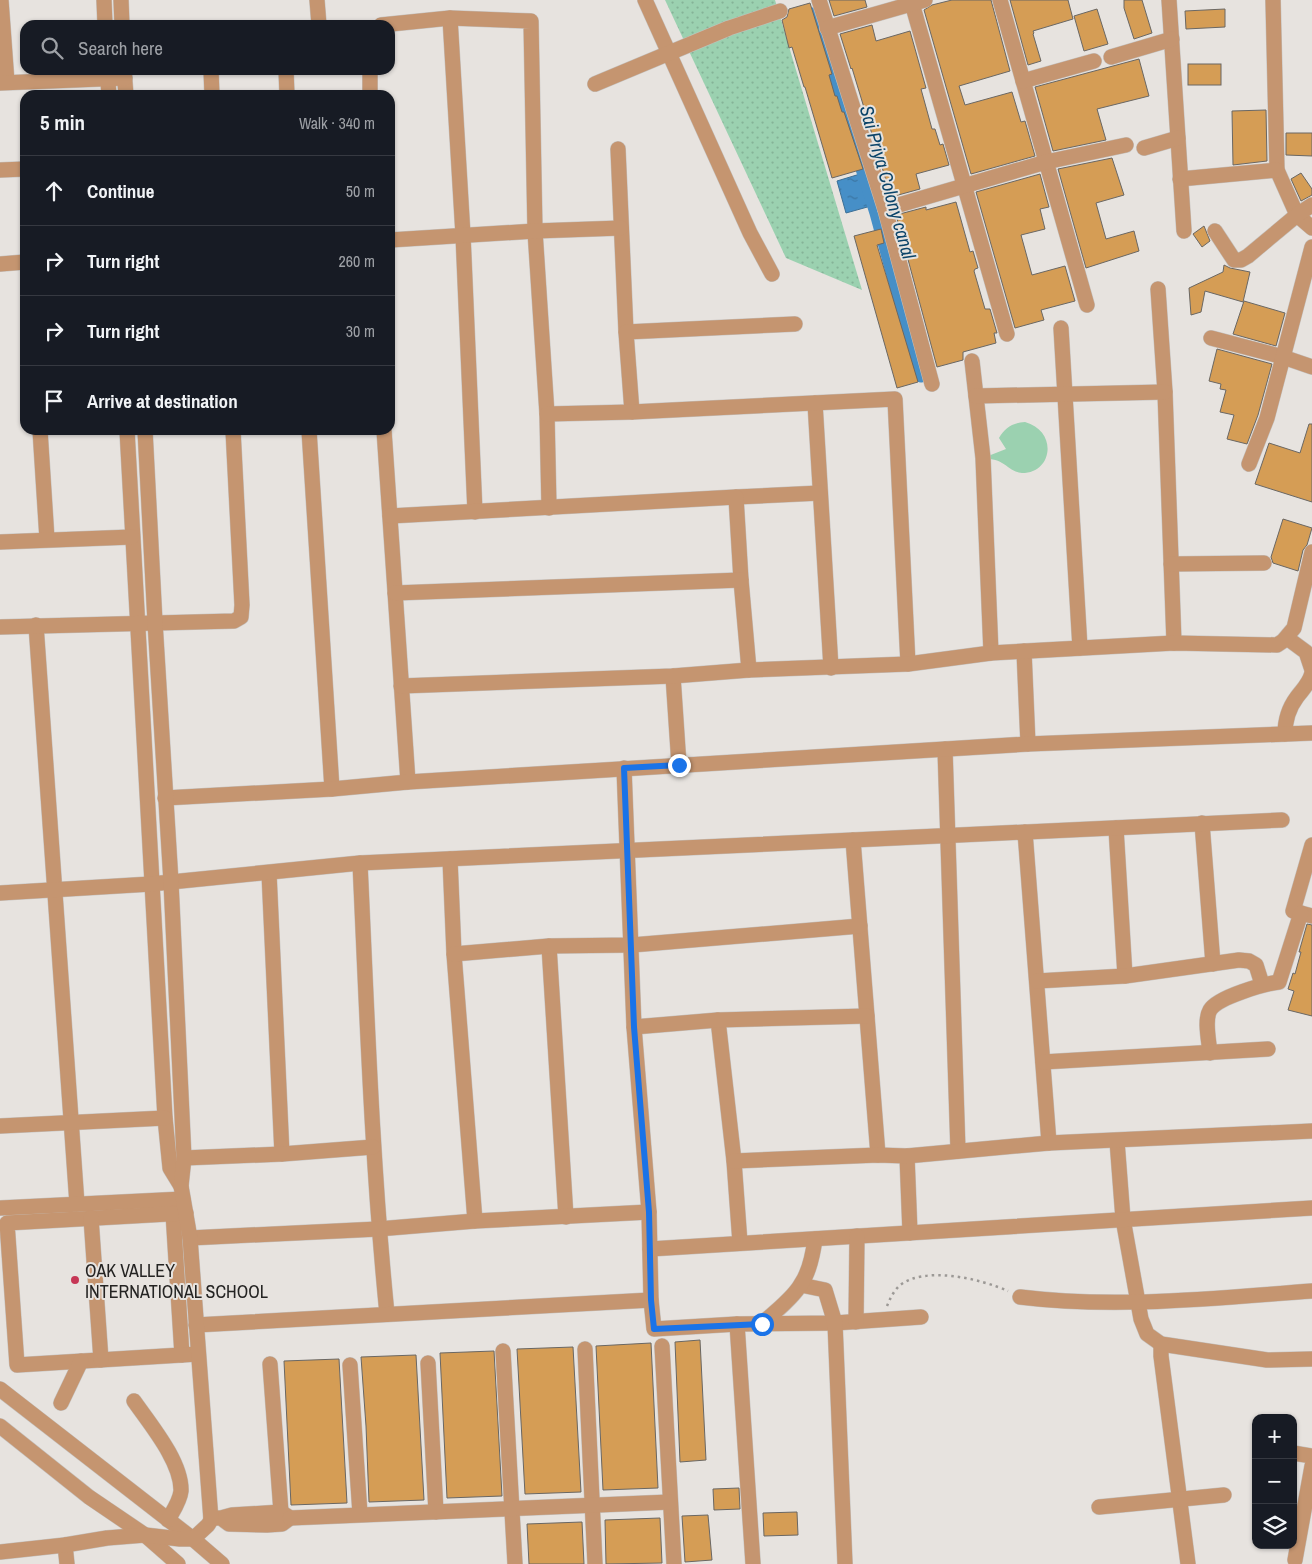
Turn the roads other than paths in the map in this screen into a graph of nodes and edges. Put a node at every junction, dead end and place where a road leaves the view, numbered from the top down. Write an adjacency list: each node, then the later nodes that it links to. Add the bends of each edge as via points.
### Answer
1 (2, 0): 29 (street)
2 (104, 0): 13 (street)
3 (120, 0): 14 (street)
4 (317, 0): 15 (street)
5 (645, 0): 19 (street)
6 (819, 0): 17 (street)
7 (1000, 0): 28 (street)
8 (1169, 0): 18 (street)
9 (1273, 0): 43 (street)
10 (916, 1): 17 (street); 45 (street)
11 (780, 11): 19 (street, via 729,28)
12 (450, 18): 16 (street); 51 (street, via 531,21); 54 (street)
13 (105, 20)
14 (122, 20)
15 (319, 20)
16 (395, 24)
17 (827, 28): 47 (street)
18 (1172, 39): 20 (street); 36 (street)
19 (669, 54): 30 (street); 59 (street, via 750,233)
20 (1111, 57)
21 (1094, 61): 28 (street)
22 (95, 75): 29 (street)
23 (108, 75): 31 (street)
24 (124, 75): 32 (street)
25 (211, 75): 33 (street)
26 (286, 75): 34 (street)
27 (370, 75): 35 (street)
28 (1023, 81): 40 (street)
29 (3, 82)
30 (595, 84)
31 (109, 90)
32 (126, 90)
33 (212, 90)
34 (288, 90)
35 (370, 90)
36 (1178, 138): 38 (street); 44 (street)
37 (1126, 145): 40 (street)
38 (1144, 148)
39 (618, 149): 49 (street)
40 (1046, 162): 45 (street); 61 (street)
41 (20, 169): 42 (street)
42 (0, 170)
43 (1277, 170): 44 (street); 48 (street)
44 (1180, 179): 52 (street)
45 (965, 186): 47 (street); 65 (street)
46 (1312, 205): 48 (street)
47 (885, 210): 70 (street)
48 (1297, 215): 50 (street); 53 (street, via 1241,260 1234,260)
49 (621, 228): 51 (street); 64 (street)
50 (1312, 228)
51 (535, 231): 54 (street); 76 (street)
52 (1184, 231)
53 (1214, 231)
54 (463, 235): 55 (street); 87 (street)
55 (395, 240)
56 (1312, 247): 67 (street)
57 (20, 262): 58 (street)
58 (0, 264)
59 (772, 274)
60 (1158, 289): 71 (street)
61 (1087, 306)
62 (795, 324): 64 (street)
63 (1061, 328): 72 (street)
64 (626, 332): 75 (street)
65 (1007, 334)
66 (1211, 338): 67 (street)
67 (1283, 357): 69 (street); 83 (street)
68 (972, 361): 73 (street)
69 (1312, 367)
70 (932, 384)
71 (1165, 392): 72 (street); 94 (street)
72 (1065, 394): 73 (street); 103 (street)
73 (976, 396): 105 (street, via 984,458)
74 (815, 403): 75 (street); 84 (street); 106 (street, via 895,399)
75 (632, 412): 76 (street)
76 (547, 414): 86 (street)
77 (40, 435): 90 (street)
78 (127, 435): 89 (street)
79 (145, 435): 98 (street)
80 (233, 435): 98 (street, via 241,617 234,621)
81 (309, 435): 119 (street)
82 (384, 435): 88 (street)
83 (1249, 464)
84 (820, 493): 85 (street); 107 (street)
85 (736, 497): 86 (street); 95 (street)
86 (549, 508): 87 (street)
87 (475, 512): 88 (street)
88 (390, 516): 96 (street)
89 (132, 537): 90 (street); 97 (street)
90 (47, 539): 91 (street)
91 (0, 542)
92 (1312, 552): 101 (street, via 1294,628)
93 (1264, 563): 94 (street)
94 (1171, 564): 102 (street)
95 (741, 580): 96 (street); 108 (street)
96 (395, 593): 111 (street)
97 (138, 622): 98 (street); 99 (street); 133 (street)
98 (155, 622): 120 (street)
99 (36, 625): 100 (street); 134 (street)
100 (0, 627)
101 (1286, 638): 102 (street, via 1277,645); 109 (street, via 1306,652)
102 (1174, 643): 103 (street)
103 (1080, 648): 104 (street)
104 (1024, 651): 105 (street); 114 (street)
105 (991, 653): 106 (street)
106 (908, 664): 107 (street)
107 (831, 668): 108 (street)
108 (749, 670): 110 (street)
109 (1312, 672): 113 (street, via 1310,681 1288,710)
110 (673, 676): 111 (street); 116 (street)
111 (401, 686): 118 (street)
112 (1312, 733): 113 (street)
113 (1285, 734): 114 (street)
114 (1028, 744): 115 (street)
115 (945, 749): 116 (street); 125 (street)
116 (679, 765): 117 (street)
117 (624, 768): 118 (street); 128 (street)
118 (408, 782): 119 (street)
119 (332, 789): 120 (street)
120 (165, 798): 132 (street)
121 (1282, 820): 122 (street)
122 (1202, 823): 123 (street); 141 (street)
123 (1116, 828): 124 (street); 142 (street)
124 (1026, 832): 125 (street); 143 (street)
125 (948, 835): 126 (street); 158 (street)
126 (853, 840): 128 (street); 137 (street)
127 (1312, 845): 136 (street, via 1293,911)
128 (626, 851): 129 (street); 138 (street)
129 (450, 859): 130 (street); 140 (street)
130 (360, 863): 131 (street); 157 (street)
131 (269, 873): 132 (street); 159 (street)
132 (171, 882): 133 (street); 162 (street)
133 (151, 884): 134 (street); 151 (street)
134 (55, 890): 135 (street); 152 (street)
135 (0, 893)
136 (1307, 914): 144 (street, via 1279,982)
137 (860, 926): 138 (street); 145 (street)
138 (632, 945): 139 (street); 147 (street)
139 (549, 946): 140 (street); 169 (street)
140 (454, 954): 172 (street)
141 (1213, 964): 142 (street); 144 (street, via 1239,960 1249,962 1256,965)
142 (1125, 976): 143 (street)
143 (1037, 981): 150 (street)
144 (1262, 984): 149 (street, via 1217,1003 1210,1010)
145 (867, 1016): 146 (street); 160 (street)
146 (718, 1020): 147 (street); 163 (street)
147 (634, 1027): 168 (street)
148 (1268, 1049): 149 (street)
149 (1210, 1053): 150 (street)
150 (1043, 1062): 156 (street)
151 (165, 1118): 152 (street); 164 (street, via 170,1168)
152 (71, 1122): 153 (street); 165 (street)
153 (0, 1126)
154 (1312, 1131): 155 (street)
155 (1117, 1141): 156 (street); 171 (street)
156 (1049, 1143): 158 (street)
157 (373, 1147): 159 (street); 173 (street)
158 (958, 1150): 161 (street)
159 (282, 1154): 162 (street)
160 (878, 1155): 161 (street); 163 (street)
161 (907, 1156): 174 (street)
162 (184, 1158): 164 (street)
163 (734, 1161): 178 (street)
164 (181, 1203): 165 (street); 170 (street); 176 (street); 197 (street)
165 (76, 1204): 166 (street)
166 (0, 1208)
167 (1312, 1208): 171 (street)
168 (649, 1212): 169 (street); 179 (street)
169 (566, 1217): 172 (street)
170 (91, 1218): 198 (street); 200 (street, via 7,1223 17,1365)
171 (1123, 1219): 174 (street); 184 (street)
172 (475, 1221): 173 (street)
173 (378, 1229): 176 (street); 185 (street)
174 (910, 1233): 175 (street)
175 (856, 1236): 177 (street); 187 (street)
176 (190, 1238): 191 (street)
177 (816, 1238): 178 (street); 180 (street)
178 (740, 1243): 179 (street)
179 (650, 1249): 183 (street)
180 (801, 1285): 189 (street); 190 (street, via 825,1290)
181 (1312, 1291): 184 (street)
182 (1020, 1297): 184 (street, via 1055,1301)
183 (651, 1300): 185 (street); 188 (street, via 654,1329)
184 (1137, 1302): 192 (street, via 1147,1334)
185 (387, 1314): 191 (street)
186 (921, 1317): 187 (street)
187 (856, 1322): 190 (street)
188 (737, 1324): 189 (street); 233 (street)
189 (762, 1324): 190 (street)
190 (836, 1324): 234 (street)
191 (196, 1325): 196 (street)
192 (1161, 1344): 199 (street, via 1266,1360); 212 (street)
193 (662, 1346): 213 (street)
194 (585, 1350): 214 (street)
195 (503, 1351): 216 (street)
196 (198, 1354): 197 (street); 220 (street)
197 (182, 1355): 198 (street)
198 (101, 1360): 200 (street)
199 (1312, 1360)
200 (81, 1361): 206 (street)
201 (428, 1363): 217 (street)
202 (270, 1364): 219 (street)
203 (350, 1365): 218 (street)
204 (0, 1389): 221 (street)
205 (134, 1401): 221 (street, via 170,1455 178,1473 181,1492)
206 (61, 1403)
207 (0, 1426): 222 (street, via 90,1497)
208 (1297, 1454): 209 (street)
209 (1312, 1456)
210 (1312, 1466): 226 (street)
211 (1224, 1495): 212 (street)
212 (1180, 1499): 215 (street); 235 (street)
213 (670, 1502): 214 (street); 232 (street)
214 (593, 1505): 216 (street); 231 (street)
215 (1099, 1508)
216 (511, 1509): 217 (street); 230 (street)
217 (436, 1512): 218 (street)
218 (360, 1514): 219 (street)
219 (286, 1515): 220 (street, via 282,1524 229,1524)
220 (216, 1518): 223 (street)
221 (168, 1520): 223 (street)
222 (145, 1535): 223 (street); 224 (street); 228 (street)
223 (193, 1539): 229 (street)
224 (64, 1545): 225 (street); 227 (street)
225 (0, 1552)
226 (1295, 1560)
227 (67, 1564)
228 (178, 1564)
229 (222, 1564)
230 (515, 1564)
231 (595, 1564)
232 (674, 1564)
233 (753, 1564)
234 (845, 1564)
235 (1188, 1564)

